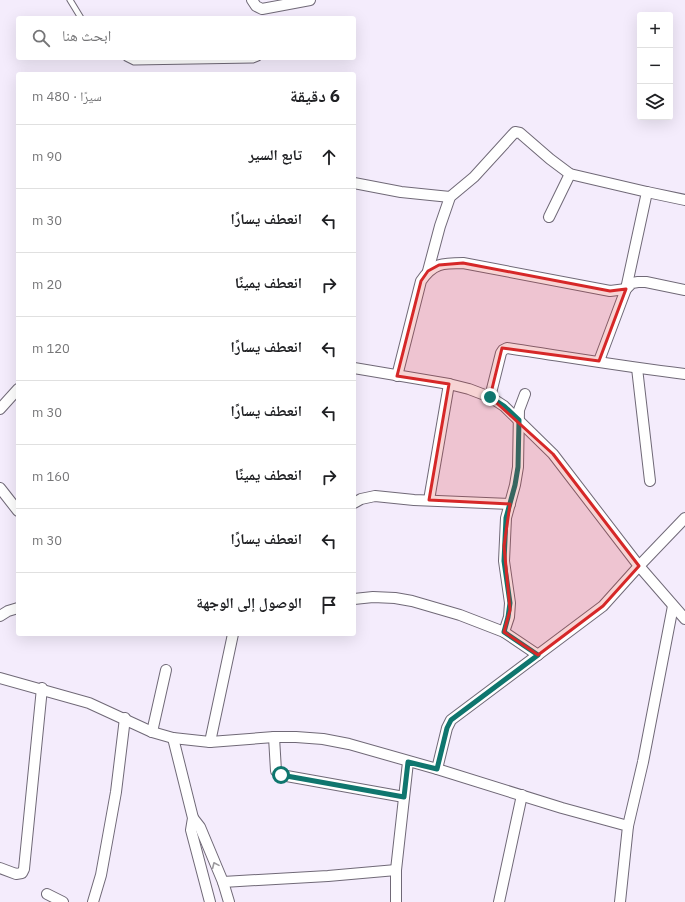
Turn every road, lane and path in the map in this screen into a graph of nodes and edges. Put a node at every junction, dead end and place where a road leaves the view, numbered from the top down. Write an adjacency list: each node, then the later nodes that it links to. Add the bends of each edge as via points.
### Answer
1 (70, 0): 5 (lane)
2 (252, 0): 4 (street, via 262,10)
3 (310, 0): 4 (street)
4 (298, 1)
5 (80, 16)
6 (130, 60): 7 (lane)
7 (253, 60)
8 (570, 174): 10 (street); 11 (street, via 520,133 515,132 474,177); 13 (street)
9 (356, 183): 11 (street, via 401,192)
10 (647, 192): 12 (street); 15 (street)
11 (450, 197): 14 (street)
12 (685, 200)
13 (549, 217)
14 (428, 271): 15 (street, via 447,263 463,263 610,292); 21 (street, via 421,281)
15 (626, 289): 16 (street, via 632,282 646,282); 17 (street)
16 (685, 290)
17 (599, 361): 19 (street); 25 (street, via 504,349)
18 (356, 368): 21 (street)
19 (637, 368): 20 (street); 28 (street)
20 (685, 374)
21 (397, 376): 22 (street)
22 (449, 384): 25 (street); 30 (street)
23 (16, 391): 26 (street)
24 (525, 394): 27 (street, via 519,410)
25 (490, 397): 27 (street)
26 (0, 409)
27 (519, 420): 32 (street, via 518,467); 35 (street, via 553,454)
28 (650, 481)
29 (0, 488): 33 (street)
30 (429, 500): 31 (street, via 375,496); 32 (street)
31 (356, 502)
32 (510, 504): 41 (street, via 504,546 510,610)
33 (16, 508)
34 (685, 518): 35 (street)
35 (638, 566): 37 (street); 43 (street, via 603,606)
36 (356, 599): 41 (street, via 388,598 412,601 460,615)
37 (673, 606): 40 (street); 57 (street)
38 (16, 609): 39 (street)
39 (0, 616)
40 (685, 619)
41 (504, 632): 43 (street)
42 (233, 636): 51 (street)
43 (538, 655): 53 (street, via 451,720)
44 (166, 670): 48 (street)
45 (0, 678): 46 (street)
46 (42, 688): 47 (street, via 89,702); 58 (street, via 24,869 22,873 16,874)
47 (125, 718): 48 (street); 63 (street, via 116,792 101,874)
48 (152, 732): 50 (street)
49 (274, 737): 51 (street); 52 (street, via 323,739); 55 (street, via 275,766 281,775)
50 (173, 738): 51 (street); 56 (street)
51 (210, 742)
52 (408, 762): 53 (street); 55 (street)
53 (437, 769): 54 (street)
54 (522, 795): 57 (street); 67 (street)
55 (404, 797): 59 (street)
56 (193, 818): 60 (street, one-way to 56, via 200,827); 64 (street, via 191,830)
57 (628, 826): 68 (street)
58 (0, 868)
59 (396, 870): 60 (street); 66 (street)
60 (223, 882): 65 (street)
61 (47, 894): 62 (street)
62 (63, 902)
63 (93, 902)
64 (210, 902)
65 (229, 902)
66 (396, 902)
67 (499, 902)
68 (620, 902)

